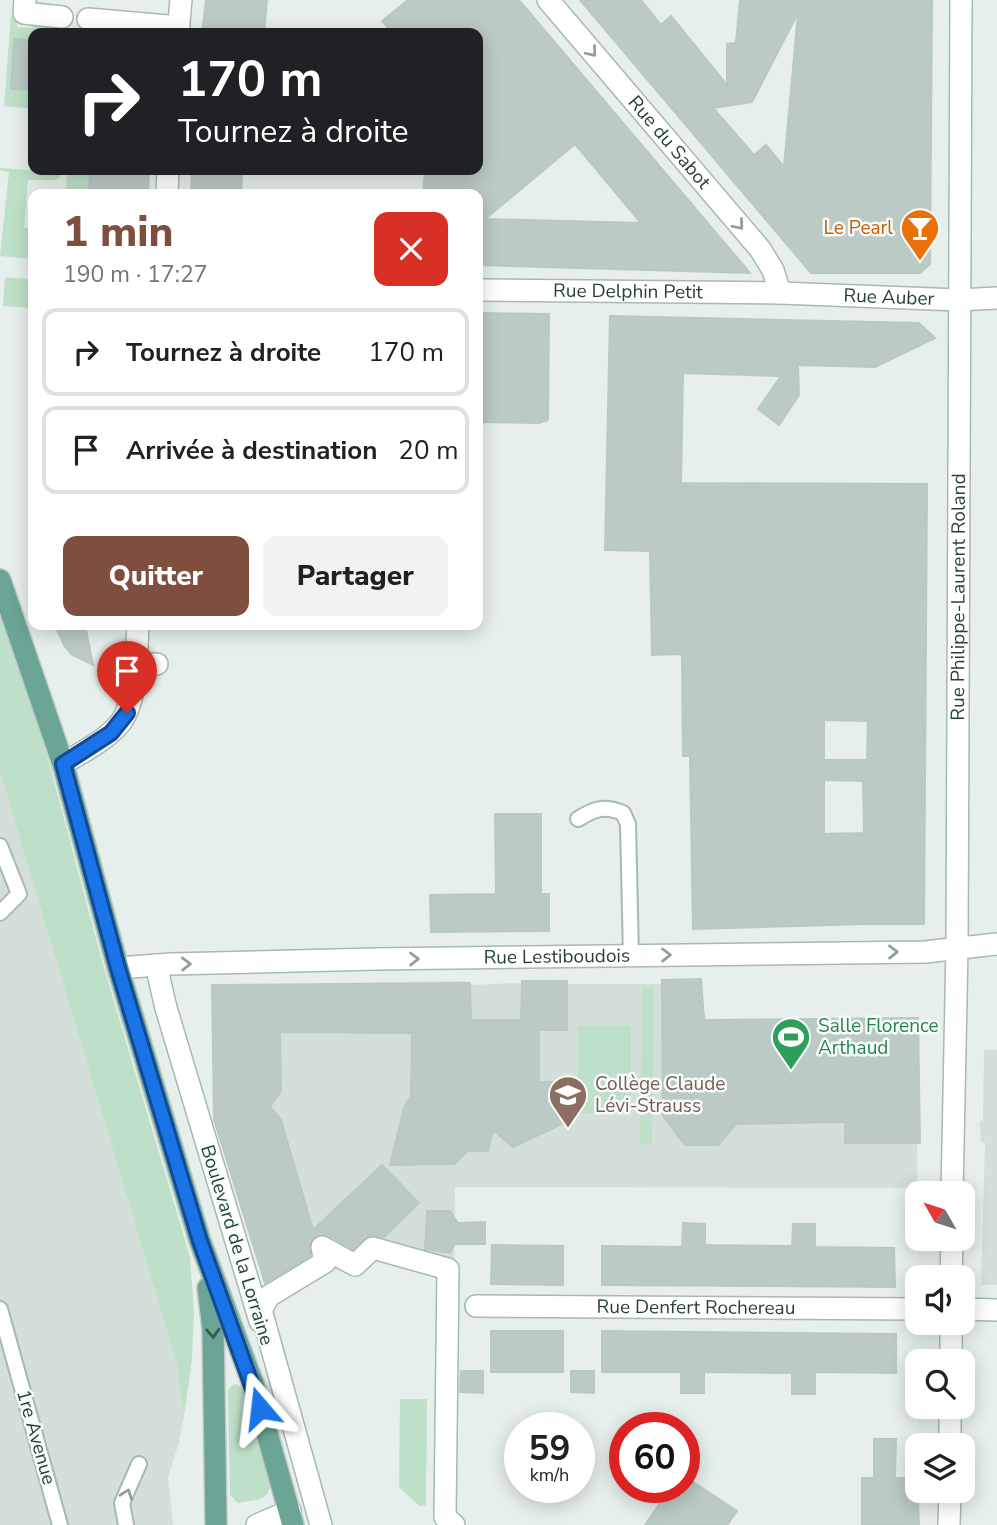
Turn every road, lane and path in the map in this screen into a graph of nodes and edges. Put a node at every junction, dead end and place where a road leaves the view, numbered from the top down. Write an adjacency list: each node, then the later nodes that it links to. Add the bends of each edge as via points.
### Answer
1 (25, 0): 5 (street, via 24,13)
2 (181, 0): 8 (street)
3 (548, 0): 10 (street, Rue du Sabot, one-way to 10, via 760,249)
4 (961, 0): 12 (street, Rue Philippe-Laurent Roland)
5 (62, 17)
6 (88, 19): 7 (street)
7 (162, 28)
8 (179, 28)
9 (483, 289): 10 (street, Rue Delphin Petit)
10 (780, 293): 12 (street, Rue Auber)
11 (997, 298): 12 (street, Rue Auber)
12 (958, 300): 20 (street, Rue Philippe-Laurent Roland)
13 (0, 580): 15 (main road, Boulevard de la Lorraine)
14 (139, 630): 15 (street, via 146,665 120,724)
15 (63, 764): 23 (main road, Boulevard de la Lorraine)
16 (578, 819): 21 (lane, via 596,808 612,808 623,813 628,824)
17 (0, 846): 18 (lane, via 19,894)
18 (0, 914)
19 (997, 944): 20 (street, Rue Lestiboudois)
20 (957, 948): 21 (street, Rue Lestiboudois, one-way to 20); 24 (street, Rue Philippe-Laurent Roland)
21 (631, 956): 22 (street, Rue Lestiboudois, one-way to 21)
22 (156, 965): 23 (street, Rue Lestiboudois); 38 (street, Boulevard de la Lorraine)
23 (118, 968): 25 (main road, Boulevard de la Lorraine)
24 (952, 1181)
25 (200, 1241): 33 (main road, Boulevard de la Lorraine, via 253,1384); 36 (main road, Boulevard de la Lorraine, one-way to 36, via 213,1329)
26 (476, 1306): 28 (street, Rue Denfert Rochereau)
27 (0, 1309): 34 (lane, 1re Avenue)
28 (905, 1309)
29 (975, 1309): 30 (street)
30 (997, 1310)
31 (139, 1464): 35 (lane, one-way to 31, via 122,1503)
32 (950, 1503): 40 (street)
33 (291, 1518): 37 (street, Boulevard de la Lorraine)
34 (60, 1525)
35 (126, 1525)
36 (216, 1525)
37 (257, 1525)
38 (319, 1525): 39 (street, via 261,1310 269,1296 325,1262 322,1247 355,1265 373,1248 448,1269 445,1517)
39 (454, 1525)
40 (949, 1525)

